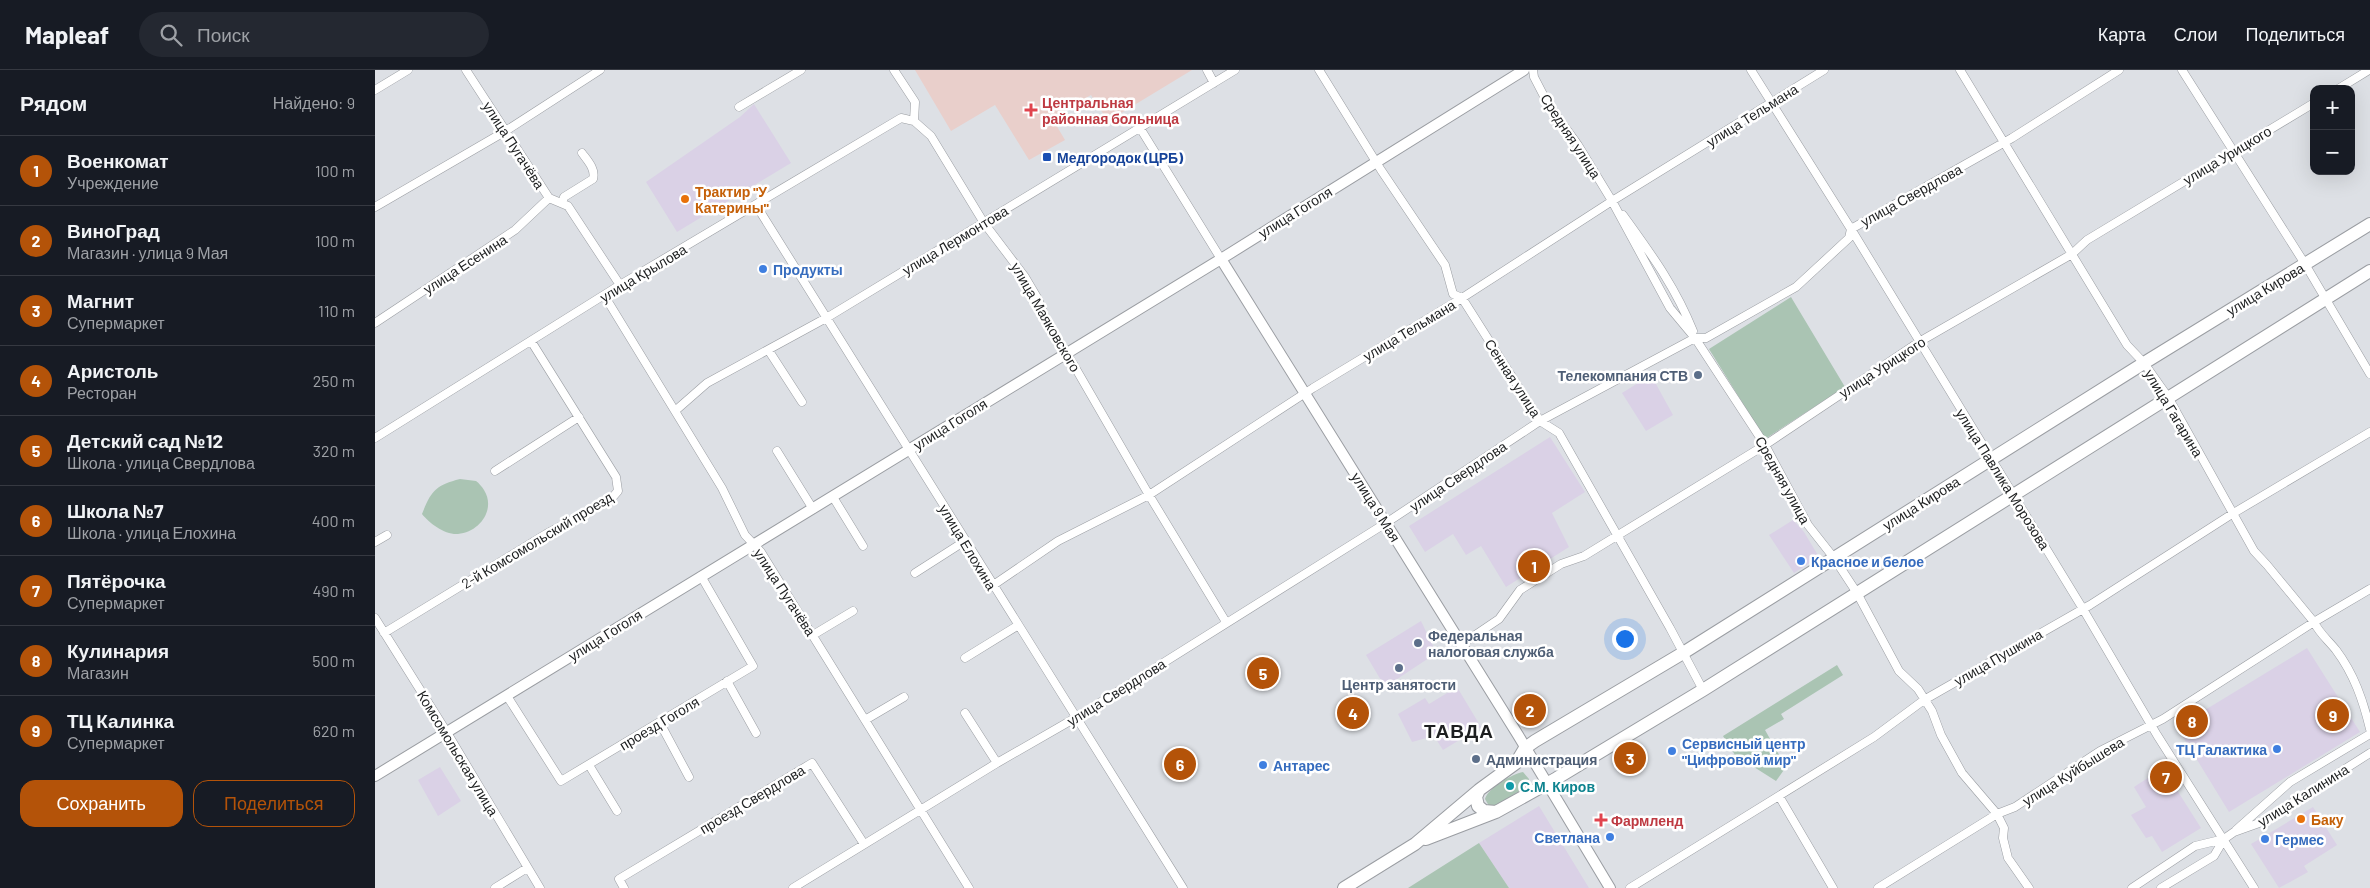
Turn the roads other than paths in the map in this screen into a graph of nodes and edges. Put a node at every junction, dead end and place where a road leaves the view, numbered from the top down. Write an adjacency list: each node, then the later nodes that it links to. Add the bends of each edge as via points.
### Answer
1 (408, 70): 19 (street)
2 (466, 70): 25 (street, улица Пугачёва)
3 (600, 70): 25 (street)
4 (801, 70): 22 (street)
5 (894, 70): 23 (street, via 915,102)
6 (1207, 70): 17 (street)
7 (1235, 70): 17 (street, улица Лермонтова)
8 (1319, 70): 29 (street, Сенная улица)
9 (1524, 70): 29 (street, улица Гоголя)
10 (1533, 70): 31 (street, Средняя улица, via 1548,104 1578,144)
11 (1751, 70): 20 (street, улица Павлика Морозова)
12 (1824, 70): 20 (street, улица Тельмана)
13 (1960, 70): 26 (street, улица Гагарина)
14 (2119, 70): 26 (street, улица Свердлова)
15 (2182, 70): 27 (street)
16 (2369, 70): 18 (street)
17 (1214, 83): 24 (street, улица Лермонтова)
18 (2344, 85)
19 (375, 90)
20 (1771, 103): 31 (street, улица Тельмана); 37 (street, улица Павлика Морозова)
21 (2310, 105): 27 (street, улица Урицкого)
22 (739, 107)
23 (914, 121): 33 (street, улица Крылова, via 901,118); 35 (street, улица Маяковского, via 931,136)
24 (1140, 128): 35 (street, улица Лермонтова); 39 (street, улица 9 Мая)
25 (504, 132): 30 (street, улица Пугачёва); 34 (street)
26 (2004, 142): 37 (street, улица Свердлова); 38 (street, улица Гагарина)
27 (2232, 152): 38 (street, улица Урицкого, via 2087,240); 40 (street)
28 (582, 153): 32 (street, via 595,174 593,179 564,197)
29 (1375, 161): 39 (street, улица Гоголя); 44 (street, Сенная улица, via 1445,266 1453,294)
30 (549, 198): 32 (street, улица Пугачёва); 47 (street, улица Есенина, via 515,230)
31 (1612, 200): 44 (street, улица Тельмана); 48 (street, Средняя улица, via 1670,308); 48 (street, via 1681,300)
32 (562, 203): 42 (street, улица Пугачёва, via 568,206)
33 (756, 205): 42 (street, улица Крылова); 46 (street, улица Елохина)
34 (375, 207)
35 (984, 223): 46 (street, улица Лермонтова); 52 (street, улица Маяковского, via 1025,277)
36 (2370, 224): 40 (main road, улица Кирова)
37 (1851, 228): 48 (street, улица Свердлова, via 1849,238 1796,287 1706,338); 50 (street, улица Павлика Морозова)
38 (2072, 254): 50 (street, улица Урицкого); 53 (street, улица Гагарина, via 2127,346)
39 (1221, 258): 52 (street, улица Гоголя); 55 (street, улица 9 Мая)
40 (2305, 264): 45 (street); 53 (main road, улица Кирова)
41 (2370, 271): 45 (main road, улица Кирова)
42 (620, 285): 43 (street, улица Крылова)
43 (604, 295): 49 (street, улица Крылова); 58 (street, улица Пугачёва)
44 (1462, 298): 55 (street, улица Тельмана); 60 (street, Сенная улица)
45 (2325, 299): 54 (street); 56 (main road, улица Кирова)
46 (828, 317): 51 (street, улица Лермонтова); 64 (street, улица Елохина)
47 (375, 323)
48 (1695, 338): 60 (street, улица Свердлова); 63 (street, Средняя улица)
49 (531, 341): 59 (street, 2-й Комсомольский проезд); 62 (street, улица Крылова)
50 (1919, 342): 63 (street, улица Урицкого); 66 (street, улица Павлика Морозова)
51 (769, 351): 57 (street); 58 (street, улица Лермонтова, via 707,383)
52 (1064, 353): 64 (street, улица Гоголя); 68 (street, улица Маяковского, via 1073,362)
53 (2144, 363): 56 (street, улица Гагарина); 66 (main road, улица Кирова)
54 (2370, 374)
55 (1305, 393): 68 (street, улица Тельмана); 73 (street, улица 9 Мая)
56 (2168, 397): 69 (main road, улица Кирова); 72 (street, улица Гагарина)
57 (802, 402)
58 (675, 411): 78 (street, улица Пугачёва)
59 (579, 417): 67 (street); 92 (street, 2-й Комсомольский проезд, via 616,477 618,491)
60 (1540, 421): 73 (street, улица Свердлова); 75 (street, Сенная улица, via 1559,434)
61 (2370, 432): 72 (street, улица Пушкина)
62 (375, 438)
63 (1765, 445): 75 (street, улица Урицкого); 80 (street, Средняя улица, via 1808,525)
64 (909, 449): 70 (street, улица Гоголя); 77 (street, улица Елохина)
65 (777, 451): 71 (street)
66 (1991, 459): 69 (street, улица Павлика Морозова); 80 (main road, улица Кирова)
67 (495, 471)
68 (1149, 495): 83 (street, улица Тельмана, via 1058,541); 89 (street, улица Маяковского)
69 (2014, 495): 85 (main road, улица Кирова); 86 (street, улица Павлика Морозова)
70 (833, 496): 71 (street, улица Гоголя); 79 (street)
71 (813, 509): 78 (street, улица Гоголя)
72 (2232, 514): 86 (street, улица Пушкина); 90 (street, улица Гагарина, via 2254,552)
73 (1386, 524): 89 (street, улица Свердлова); 94 (street, улица 9 Мая)
74 (387, 535): 76 (street)
75 (1617, 535): 94 (street, улица Урицкого, via 1520,590 1499,619); 95 (street, Сенная улица)
76 (375, 542)
77 (965, 542): 81 (street); 83 (street, улица Елохина)
78 (753, 544): 82 (street, улица Гоголя); 93 (street, улица Пугачёва)
79 (863, 546)
80 (1834, 558): 85 (street, Средняя улица); 95 (main road, улица Кирова)
81 (915, 574)
82 (701, 576): 97 (street, проезд Гоголя, via 753,666); 99 (street, улица Гоголя)
83 (992, 586): 91 (street, улица Елохина)
84 (2370, 589): 90 (street, улица Куйбышева)
85 (1857, 593): 98 (main road, улица Кирова); 101 (street, Средняя улица, via 1899,671 1918,689)
86 (2083, 608): 101 (street, улица Пушкина); 106 (street, улица Павлика Морозова)
87 (853, 611): 93 (street)
88 (375, 618): 92 (street, Комсомольская улица)
89 (1226, 622): 103 (street, улица Свердлова)
90 (2314, 622): 106 (street, улица Куйбышева); 107 (street, улица Гагарина, via 2317,630 2336,650 2361,692)
91 (1017, 626): 96 (street); 103 (street, улица Елохина)
92 (384, 633): 108 (street, Комсомольская улица)
93 (813, 635): 104 (street, улица Пугачёва)
94 (1462, 644): 111 (street, улица 9 Мая)
95 (1683, 653): 98 (street, Сенная улица); 111 (main road, улица Кирова)
96 (965, 658)
97 (727, 681): 105 (street, проезд Гоголя); 109 (street)
98 (1703, 690): 117 (main road, улица Кирова)
99 (507, 696): 108 (street, улица Гоголя); 114 (street, проезд Гоголя, via 561,781)
100 (904, 697): 104 (street)
101 (1924, 700): 119 (street, улица Пушкина, via 1874,738); 123 (street, Средняя улица, via 1962,773)
102 (965, 713): 113 (street)
103 (1077, 717): 113 (street, улица Свердлова); 134 (street, улица Елохина)
104 (865, 720): 121 (street, улица Пугачёва)
105 (660, 723): 114 (street, проезд Гоголя); 116 (street)
106 (2152, 725): 123 (street, улица Куйбышева, via 2100,751 2015,807); 125 (street, улица Павлика Морозова)
107 (2370, 729)
108 (446, 731): 115 (street, улица Гоголя); 128 (street, Комсомольская улица)
109 (756, 733)
110 (2370, 734): 124 (street, улица Калинина, via 2290,782)
111 (1525, 748): 117 (street, улица 9 Мая); 118 (main road, улица Кирова, via 1516,763)
112 (2370, 753): 124 (street, улица Калинина, via 2263,822)
113 (997, 764): 121 (street, улица Свердлова)
114 (589, 765): 120 (street)
115 (375, 776)
116 (689, 776)
117 (1547, 784): 122 (main road, улица Кирова); 136 (street, улица 9 Мая)
118 (1479, 790): 122 (main road, via 1476,802 1480,809); 127 (main road, улица Кирова)
119 (1779, 796): 137 (street, улица Пушкина); 138 (street)
120 (617, 811)
121 (921, 811): 126 (street, улица Свердлова); 133 (street, улица Пугачёва)
122 (1496, 812): 127 (main road, улица Кирова)
123 (1997, 814): 139 (street, улица Куйбышева); 140 (street, Средняя улица, via 2004,828 2008,858)
124 (2234, 832): 125 (street, улица Калинина)
125 (2224, 839): 141 (street, улица Калинина, via 2195,846); 142 (street, улица Калинина, via 2214,856); 143 (street, улица Павлика Морозова)
126 (864, 844): 131 (street, проезд Свердлова, via 812,763 619,879); 132 (street, улица Свердлова)
127 (1415, 844): 135 (main road, улица Кирова)
128 (527, 868): 129 (street); 130 (street, Комсомольская улица)
129 (495, 888)
130 (540, 888)
131 (624, 888)
132 (793, 888)
133 (969, 888)
134 (1183, 888)
135 (1344, 888)
136 (1610, 888)
137 (1630, 888)
138 (1833, 888)
139 (1878, 888)
140 (2029, 888)
141 (2132, 888)
142 (2161, 888)
143 (2254, 888)

